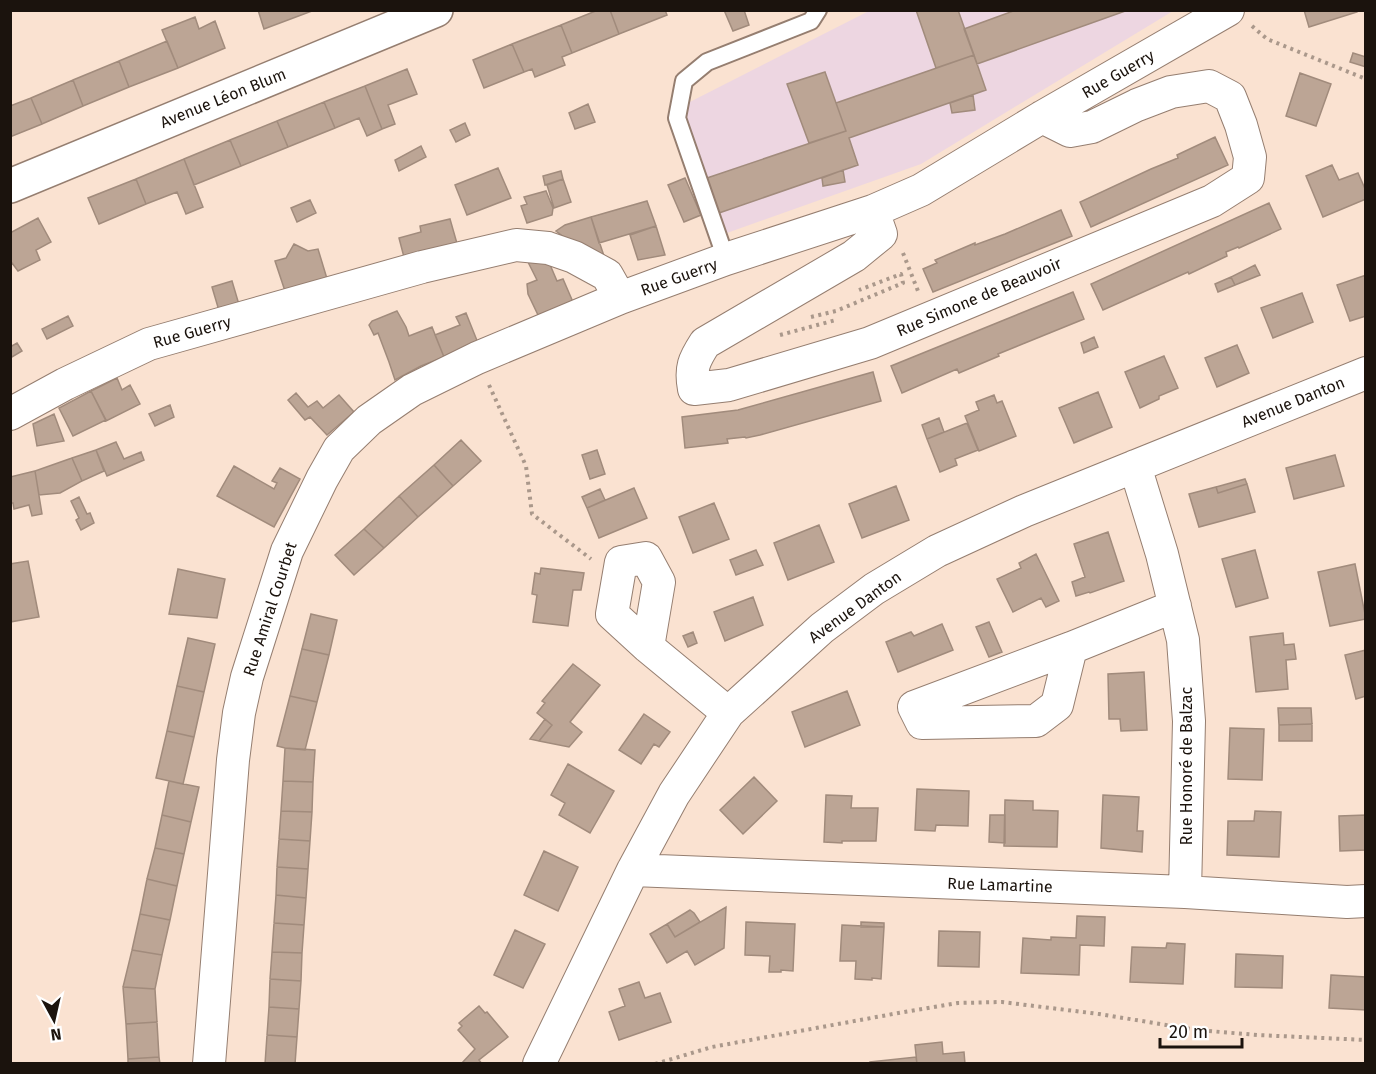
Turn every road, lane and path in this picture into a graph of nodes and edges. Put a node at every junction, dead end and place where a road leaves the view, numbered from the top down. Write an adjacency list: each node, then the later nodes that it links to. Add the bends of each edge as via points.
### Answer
1 (436, 10): 6 (street, Avenue Léon Blum)
2 (818, 10): 9 (lane, via 811,21 707,62 684,81 676,118)
3 (1239, 17): 4 (path, via 1268,39); 5 (street, Rue Guerry)
4 (1365, 79)
5 (1042, 117): 7 (street, Rue Guerry, via 921,190); 7 (street, Rue Simone de Beauvoir, via 1070,131 1092,127 1171,92 1209,86 1230,97 1250,157 1248,178 1212,201 870,343 729,384 694,389 691,375 705,343 854,256 881,234)
6 (10, 186)
7 (873, 211): 9 (street, Rue Guerry)
8 (900, 247): 11 (path)
9 (726, 259): 12 (street, Rue Guerry)
10 (849, 294): 14 (path, via 901,274 903,283)
11 (921, 296)
12 (620, 298): 16 (street, Rue Amiral Courbet); 18 (street, Rue Guerry, via 607,275 574,257 548,248 516,245 422,267 149,344)
13 (844, 317): 15 (path)
14 (805, 319)
15 (779, 335)
16 (477, 358): 20 (path, via 526,466 532,514); 29 (street, Rue Amiral Courbet, via 412,390 369,420 339,450 287,551 253,655 239,713)
17 (1365, 373): 19 (street, Avenue Danton)
18 (10, 414)
19 (1135, 466): 21 (street, Rue Honoré de Balzac); 24 (street, Avenue Danton, via 937,551 874,589 822,628)
20 (618, 579): 22 (street, via 612,614); 22 (street, via 621,562 646,558 659,582)
21 (1175, 606): 23 (street); 26 (street, Rue Honoré de Balzac, via 1183,640 1189,721)
22 (648, 647): 24 (street)
23 (1071, 648)
24 (728, 713): 25 (street, Avenue Danton, via 674,794)
25 (633, 870): 26 (street, Rue Lamartine); 30 (street, Avenue Danton)
26 (1185, 892): 27 (street, Rue Lamartine)
27 (1365, 901)
28 (1365, 1040): 31 (path, via 1197,1030 1002,1002 958,1003 712,1047)
29 (209, 1064)
30 (539, 1064)
31 (655, 1064)

